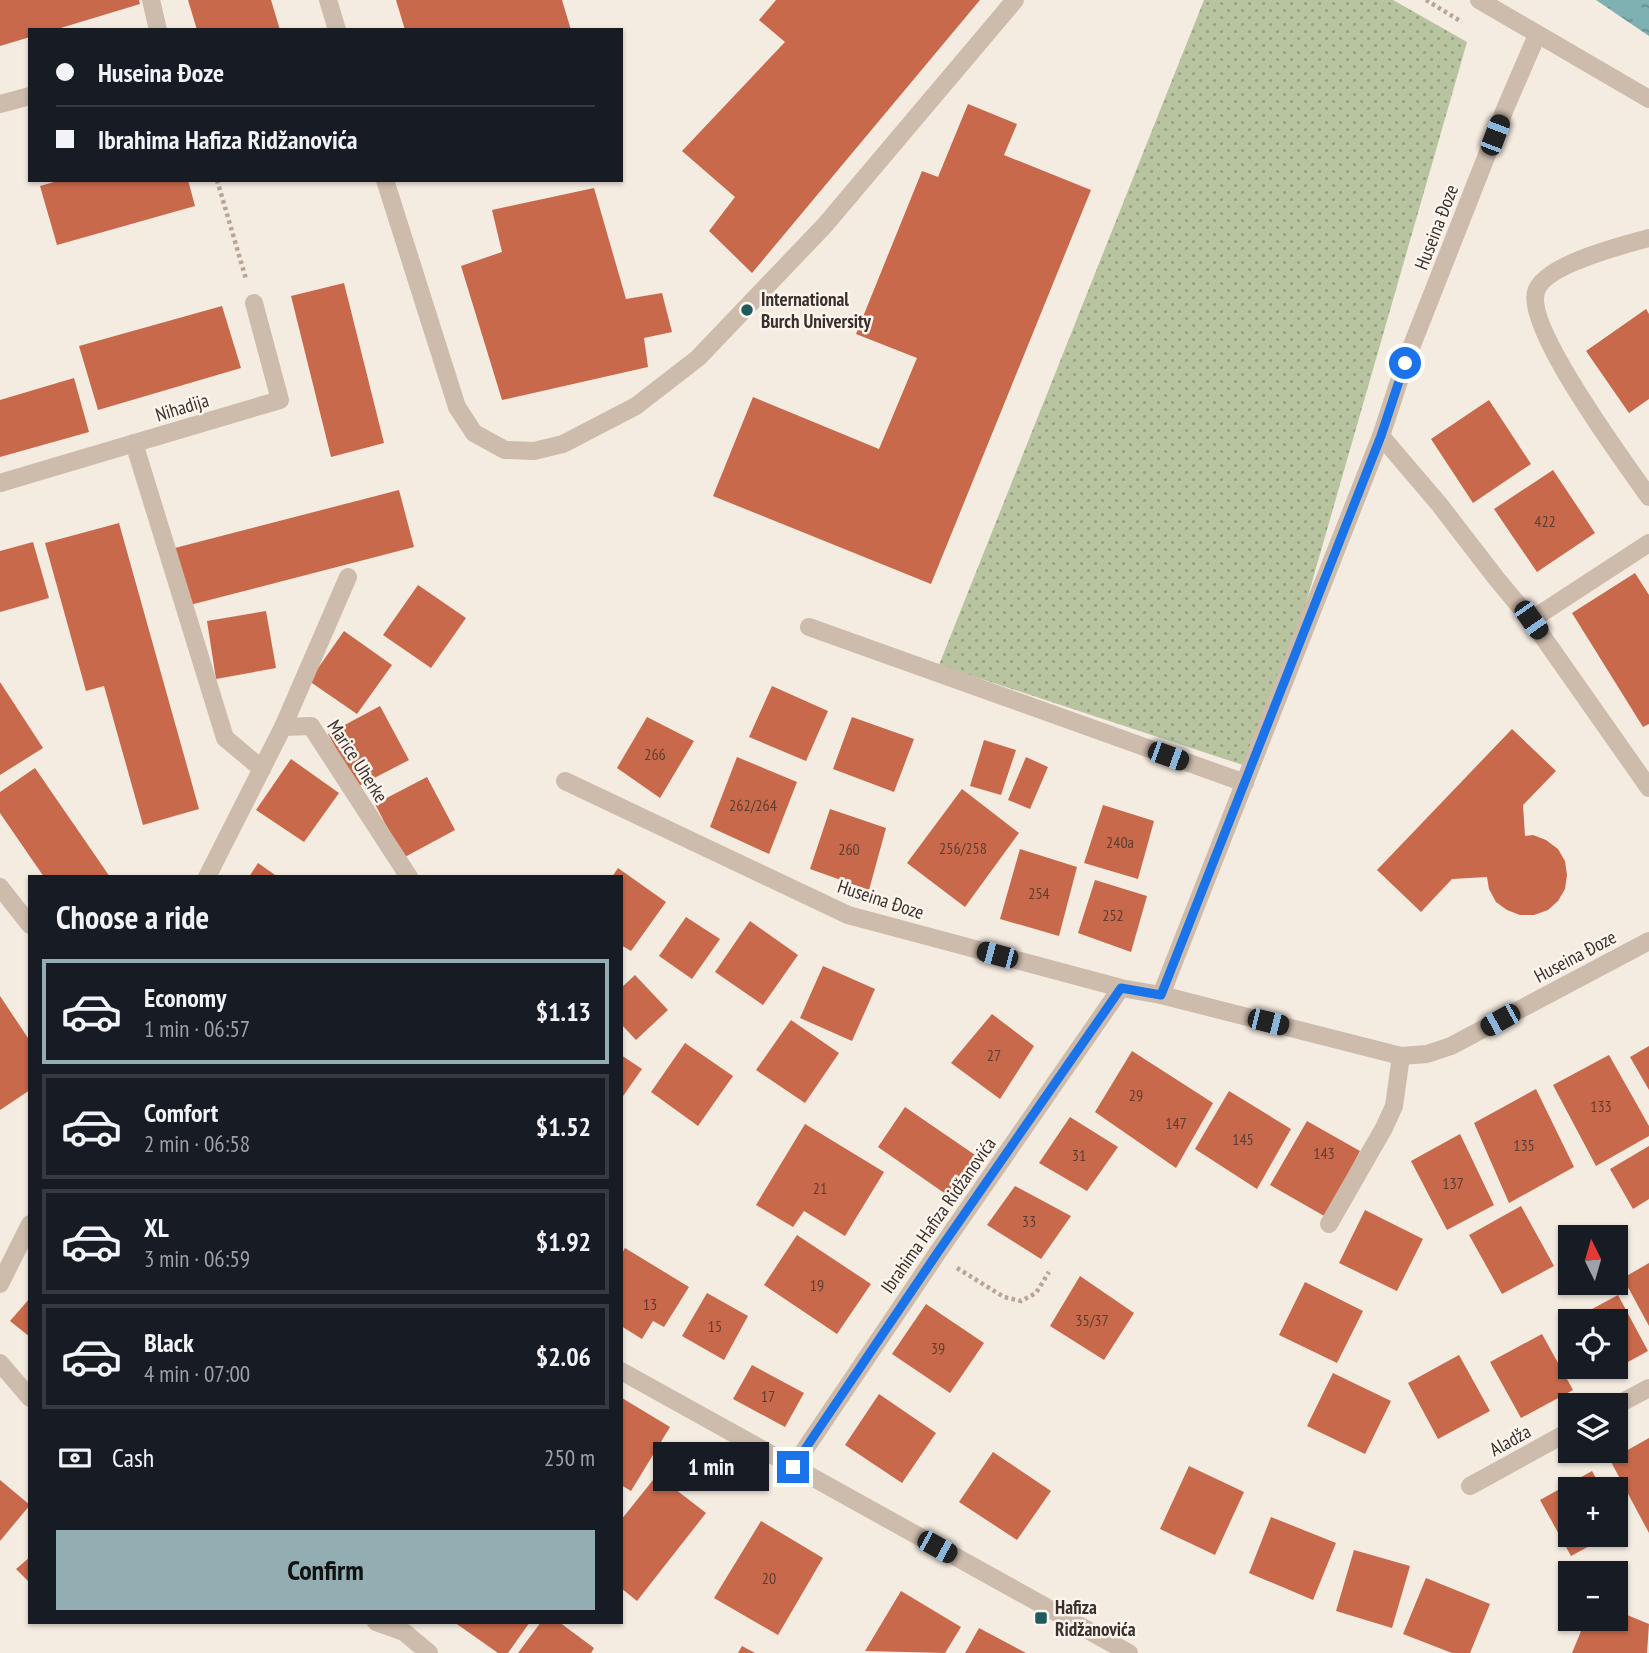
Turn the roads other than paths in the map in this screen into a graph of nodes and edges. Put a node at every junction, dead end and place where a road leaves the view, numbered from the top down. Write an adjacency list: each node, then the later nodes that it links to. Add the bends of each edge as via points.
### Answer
1 (151, 0): 5 (street)
2 (328, 0): 6 (street)
3 (1015, 0): 11 (street, via 825,225 698,358 636,406 563,444 534,451 505,450 474,433 457,407)
4 (1479, 0): 7 (street)
5 (158, 28)
6 (336, 28)
7 (1536, 35): 9 (street); 14 (street, Huseina Đoze, via 1405,363)
8 (28, 97): 10 (street)
9 (1649, 99)
10 (0, 104)
11 (386, 182)
12 (1649, 238): 17 (street, via 1601,251 1546,277 1535,293 1538,316 1565,373)
13 (254, 303): 15 (street, Nihadija, via 280,400)
14 (1381, 436): 20 (street); 25 (street, Huseina Đoze)
15 (134, 443): 16 (street, Nihadija); 23 (street, via 225,738)
16 (0, 483)
17 (1649, 496)
18 (1649, 543): 20 (street)
19 (348, 577): 22 (street)
20 (1531, 620): 26 (street)
21 (809, 628): 25 (street)
22 (283, 727): 23 (street); 28 (street, Marice Uherke, via 312,726)
23 (262, 769): 27 (street)
24 (565, 781): 32 (street, Huseina Đoze, via 848,915)
25 (1245, 783): 33 (street, Huseina Đoze)
26 (1649, 788)
27 (208, 875)
28 (408, 875)
29 (0, 887): 30 (street)
30 (28, 922)
31 (1649, 941): 34 (street, Huseina Đoze, via 1451,1046)
32 (1121, 988): 33 (street, Huseina Đoze); 44 (street, Ibrahima Hafiza Ridžanovića)
33 (1161, 995): 34 (street, Huseina Đoze)
34 (1401, 1056): 35 (street, via 1394,1106)
35 (1329, 1224)
36 (28, 1228): 37 (street)
37 (0, 1284)
38 (0, 1363): 41 (street)
39 (623, 1372): 44 (street)
40 (1649, 1388): 42 (street)
41 (28, 1396)
42 (1628, 1399)
43 (1558, 1438): 45 (street, Aladža)
44 (793, 1467): 48 (street)
45 (1470, 1486)
46 (382, 1624): 47 (street, via 404,1632)
47 (429, 1653)
48 (1129, 1653)

